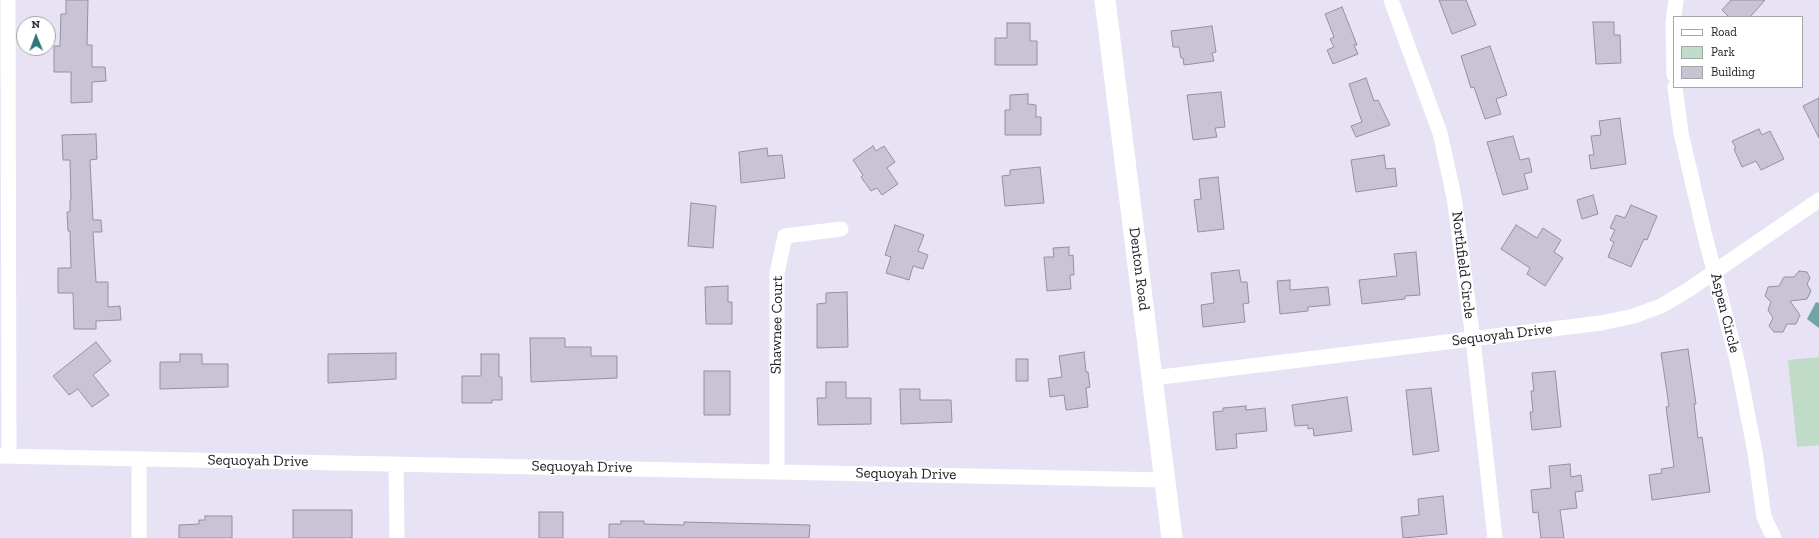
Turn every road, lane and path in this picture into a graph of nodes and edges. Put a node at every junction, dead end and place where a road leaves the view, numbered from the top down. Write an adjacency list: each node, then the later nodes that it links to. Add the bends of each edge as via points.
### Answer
1 (8, 0): 7 (street)
2 (1105, 0): 12 (street, Denton Road)
3 (1391, 0): 11 (street, Northfield Circle, via 1440,133 1454,197)
4 (1676, 0): 5 (street)
5 (1674, 16)
6 (1675, 88): 10 (street, Aspen Circle, via 1681,133)
7 (5, 181): 13 (street)
8 (1819, 200): 10 (street, Sequoyah Drive)
9 (841, 229): 16 (street, Shawnee Court, via 785,236 777,273)
10 (1715, 271): 11 (street, Sequoyah Drive, via 1661,306 1634,316 1601,323); 22 (street, Aspen Circle, via 1737,360 1764,516)
11 (1472, 339): 12 (street, Sequoyah Drive); 21 (street, Northfield Circle)
12 (1152, 378): 17 (street, Denton Road)
13 (4, 456): 14 (street, Sequoyah Drive)
14 (139, 458): 15 (street, Sequoyah Drive); 18 (street)
15 (396, 464): 16 (street, Sequoyah Drive); 19 (street)
16 (777, 471): 17 (street, Sequoyah Drive)
17 (1165, 480): 20 (street, Denton Road)
18 (139, 538)
19 (397, 538)
20 (1172, 538)
21 (1496, 538)
22 (1774, 538)

